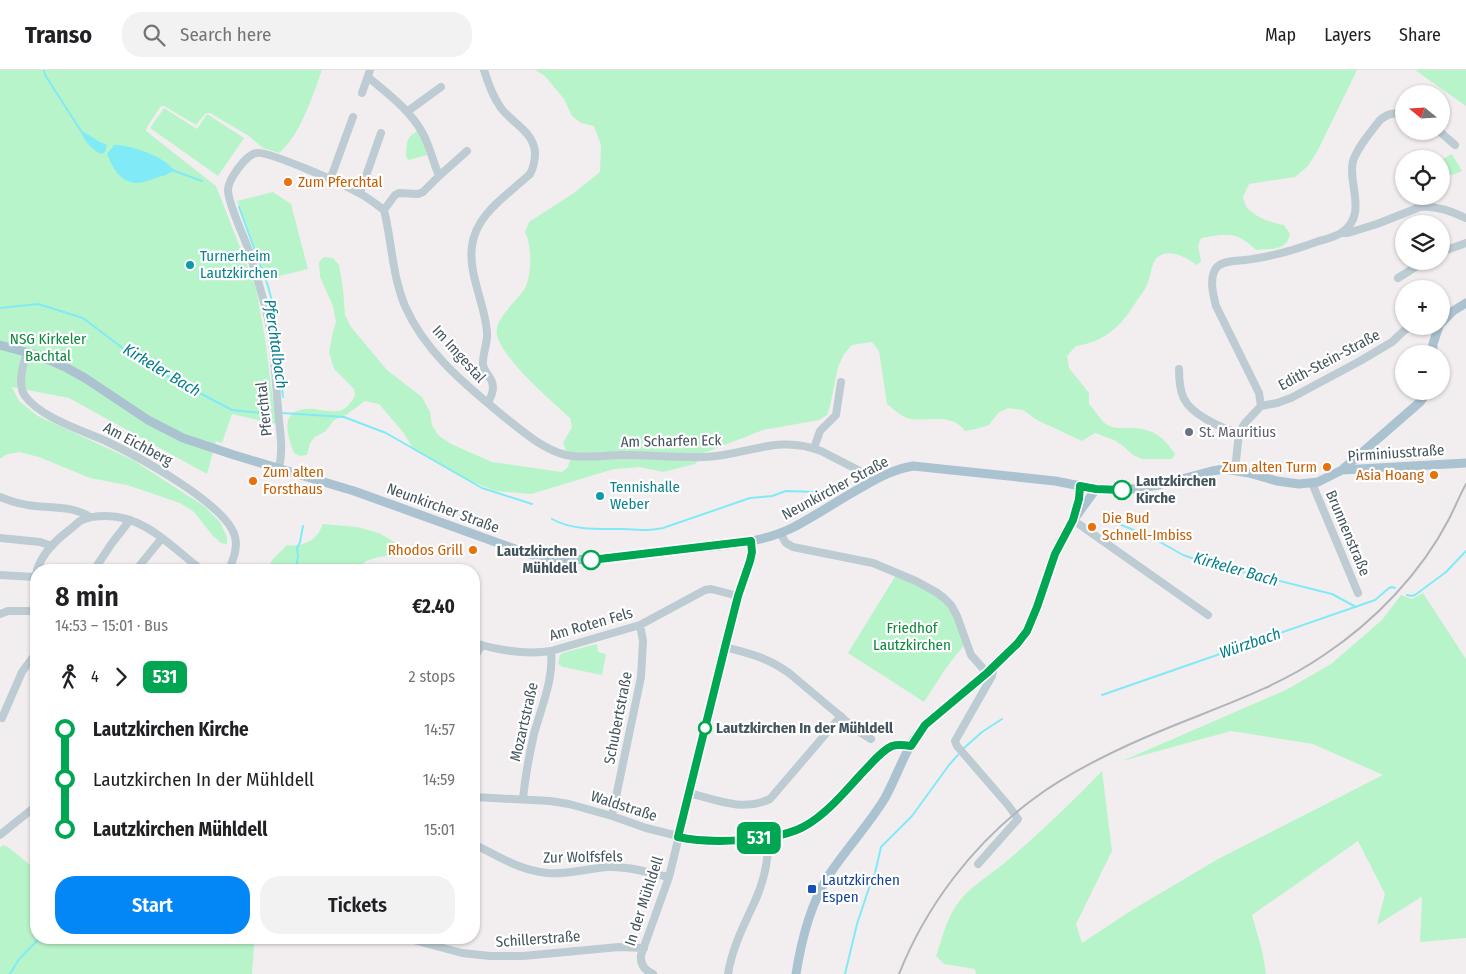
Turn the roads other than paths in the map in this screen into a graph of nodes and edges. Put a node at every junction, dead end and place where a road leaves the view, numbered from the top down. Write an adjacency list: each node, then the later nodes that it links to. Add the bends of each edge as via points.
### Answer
1 (484, 70): 30 (street, via 497,102 529,136 535,153 530,173 486,214 472,246 472,261 487,332 483,365 494,388)
2 (369, 74): 4 (street); 5 (street)
3 (441, 87): 5 (street)
4 (362, 93)
5 (408, 111): 12 (street, via 423,133)
6 (1395, 114): 17 (street, via 1390,113 1380,120 1356,154 1352,167 1356,207 1351,222)
7 (353, 117): 13 (street)
8 (381, 133): 14 (street)
9 (1449, 140): 10 (street)
10 (1455, 145)
11 (467, 151): 12 (street)
12 (439, 176): 15 (street, via 423,192 399,193)
13 (330, 180): 14 (street); 37 (street, Pferchtal, via 282,159 257,153 248,156 228,189 229,200 247,245 271,336 281,438)
14 (360, 193): 15 (street)
15 (384, 210): 30 (street, Im Imgestal, via 394,271 406,307 434,351 470,390)
16 (1466, 218): 17 (street, via 1426,206 1378,224)
17 (1341, 233): 31 (street, via 1281,253 1227,262 1216,268 1213,288 1216,306 1258,393)
18 (1466, 243): 19 (street)
19 (1450, 249)
20 (1411, 270): 21 (street)
21 (1398, 278)
22 (1466, 303): 23 (main road)
23 (1450, 314)
24 (1399, 335): 31 (street, Edith-Stein-Straße, via 1386,347 1291,398)
25 (0, 345): 26 (main road, Neunkircher Straße)
26 (27, 352): 37 (main road, Neunkircher Straße, via 67,368 141,416 182,438); 59 (street, Am Eichberg, via 21,385 33,404 158,470 208,504 225,520 235,536)
27 (1179, 369): 32 (street, via 1180,388 1190,408 1220,427)
28 (841, 382): 33 (street, via 836,415 820,431)
29 (1421, 400): 34 (main road)
30 (488, 403): 35 (street, Im Imgestal, via 534,439)
31 (1261, 406): 32 (street)
32 (1239, 433): 39 (street)
33 (814, 448): 35 (street, Am Scharfen Eck, via 782,443 719,456 695,457 582,457); 41 (street, Am Scharfen Eck, via 862,472)
34 (1367, 448): 38 (main road, via 1367,458); 40 (main road)
35 (557, 452)
36 (1466, 463): 38 (main road, Pirminiusstraße)
37 (280, 468): 52 (main road, Neunkircher Straße, via 545,558 596,560)
38 (1375, 468): 40 (main road, Pirminiusstraße)
39 (1235, 470): 42 (main road, Pirminiusstraße, via 1288,483); 44 (main road, Pirminiusstraße, via 1212,471 1135,489)
40 (1342, 470): 42 (main road, Pirminiusstraße)
41 (872, 482): 43 (main road, Neunkircher Straße, via 895,470 913,466); 49 (main road, Neunkircher Straße)
42 (1312, 483): 62 (street, Brunnenstraße)
43 (1080, 486): 44 (main road, Neunkircher Straße); 48 (main road)
44 (1096, 489): 48 (main road)
45 (0, 497): 46 (street, via 24,505 73,509)
46 (90, 517): 47 (street); 53 (street)
47 (130, 520): 51 (street); 56 (street)
48 (1073, 520): 66 (street); 73 (main road, via 1055,554 1027,631)
49 (780, 533): 52 (main road, Neunkircher Straße); 74 (street, via 792,547 873,563 936,592 951,605 970,655)
50 (0, 538): 53 (street)
51 (162, 538): 54 (street); 57 (street)
52 (751, 541): 63 (street, In der Mühldell, via 750,561)
53 (52, 546): 55 (street)
54 (191, 562): 58 (street)
55 (40, 564)
56 (98, 564)
57 (141, 564)
58 (194, 564)
59 (232, 564)
60 (30, 573): 61 (street)
61 (0, 575)
62 (1358, 594)
63 (738, 596): 67 (street, Am Roten Fels, via 706,590); 69 (street, In der Mühldell)
64 (30, 611): 65 (street)
65 (0, 614)
66 (1208, 615)
67 (640, 625): 71 (street, Am Roten Fels); 83 (street, Schubertstraße, via 641,677)
68 (482, 646): 70 (street); 71 (street, Am Roten Fels, via 538,653)
69 (725, 647): 75 (street, via 779,666); 79 (street, In der Mühldell)
70 (480, 649)
71 (551, 651): 81 (street, Mozartstraße, via 548,684 532,744)
72 (30, 661): 76 (street)
73 (994, 666): 74 (main road); 88 (street, via 992,676 955,741 1018,819)
74 (987, 673): 78 (main road, via 925,725)
75 (841, 716): 77 (street); 79 (street, via 770,799 742,806)
76 (2, 718)
77 (871, 739)
78 (911, 746): 86 (street, Waldstraße, via 887,749 806,826); 94 (main road, via 885,798 820,892)
79 (689, 793): 85 (street, In der Mühldell)
80 (480, 798): 81 (street, Waldstraße)
81 (523, 799): 83 (street, Waldstraße, via 569,804)
82 (30, 811): 84 (street)
83 (612, 816): 85 (street, Waldstraße)
84 (0, 835)
85 (678, 837): 86 (street, Waldstraße, via 713,841); 89 (street, In der Mühldell)
86 (768, 837): 93 (street, via 762,881 738,937)
87 (480, 847): 89 (street, Zur Wolfsfels, via 514,864 548,873 617,867)
88 (978, 864)
89 (669, 877): 91 (street, In der Mühldell)
90 (428, 944): 91 (street, Schillerstraße, via 490,956)
91 (644, 948): 92 (street, In der Mühldell, via 642,964)
92 (653, 974)
93 (728, 974)
94 (796, 974)

